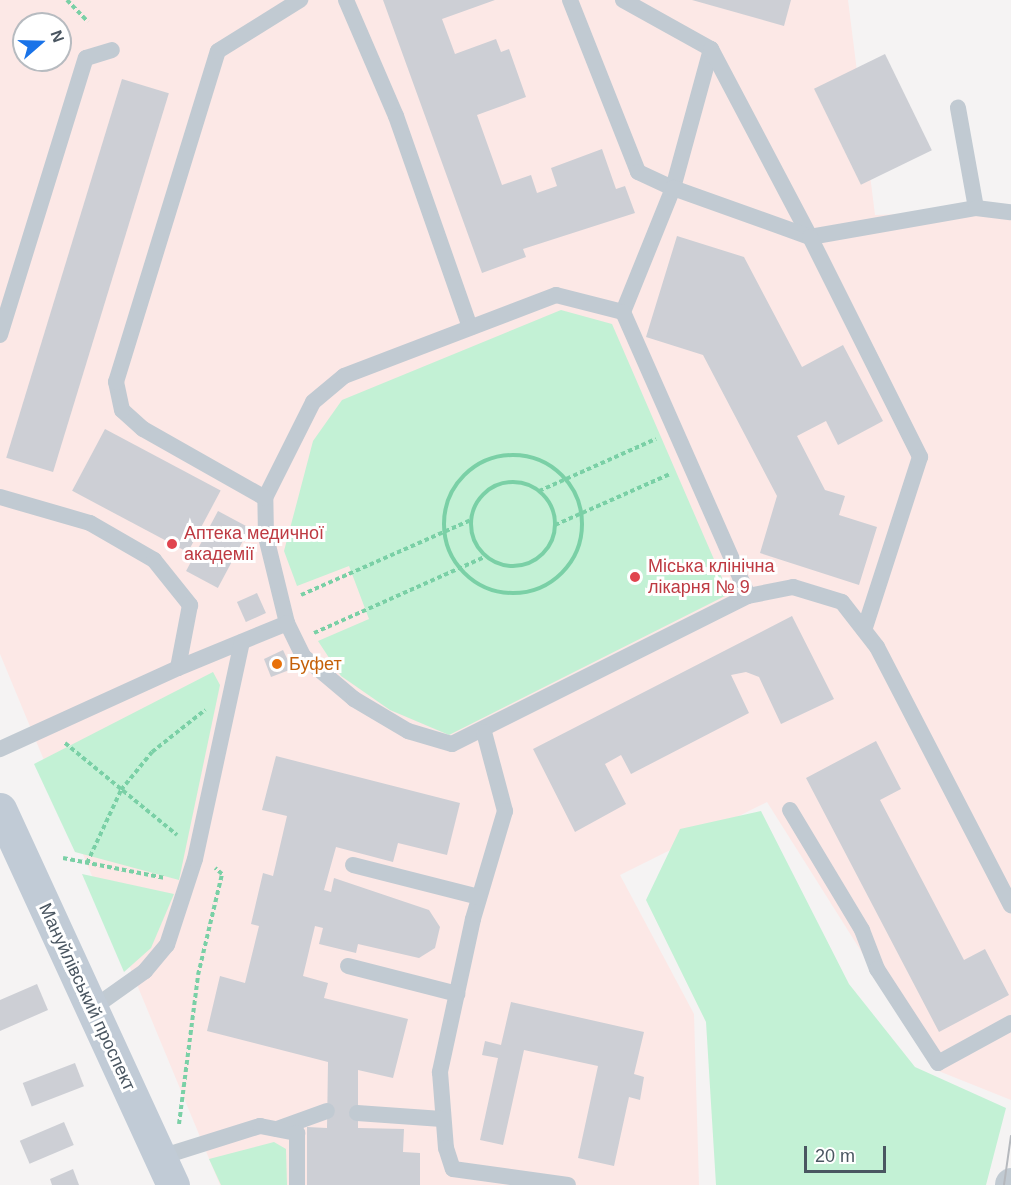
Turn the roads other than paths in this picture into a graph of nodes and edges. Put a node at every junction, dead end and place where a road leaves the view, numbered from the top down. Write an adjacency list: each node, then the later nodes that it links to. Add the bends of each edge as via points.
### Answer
1 (300, 0): 16 (lane, via 218,51 116,382 122,410 143,429)
2 (346, 0): 13 (lane, via 396,116)
3 (570, 0): 8 (lane, via 638,172)
4 (623, 0): 5 (lane)
5 (711, 49): 8 (lane); 11 (lane)
6 (112, 50): 14 (lane, via 86,58)
7 (958, 108): 9 (lane)
8 (673, 188): 11 (lane); 12 (lane)
9 (976, 208): 10 (lane); 11 (lane)
10 (1011, 212)
11 (810, 237): 19 (lane, via 920,457)
12 (623, 312): 13 (lane, via 556,295); 17 (lane)
13 (470, 327): 16 (lane, via 344,376 313,402)
14 (0, 335)
15 (0, 496): 21 (lane, via 90,523 154,560 190,605)
16 (265, 498): 18 (lane, via 266,537)
17 (748, 596): 19 (lane, via 802,590 842,602); 22 (lane)
18 (286, 623): 20 (lane); 22 (lane, via 322,675 408,731 440,744)
19 (864, 630): 28 (lane)
20 (242, 642): 21 (lane); 31 (lane, via 189,882 167,945 145,971)
21 (178, 668): 23 (lane)
22 (484, 732): 27 (lane, via 504,791 505,811)
23 (0, 749)
24 (0, 809): 31 (main road, Мануйлівський проспект)
25 (790, 810): 32 (lane, via 862,930 877,969 938,1063)
26 (353, 865): 27 (lane)
27 (479, 897): 30 (lane)
28 (1011, 905)
29 (348, 966): 30 (lane)
30 (457, 994): 35 (lane, via 441,1072)
31 (93, 1008): 37 (main road, Мануйлівський проспект)
32 (1011, 1023)
33 (327, 1111): 36 (lane)
34 (357, 1113): 35 (lane)
35 (442, 1119): 39 (lane, via 453,1169)
36 (277, 1129): 37 (lane, via 260,1126); 38 (lane, via 297,1133)
37 (167, 1171)
38 (297, 1185)
39 (568, 1185)

